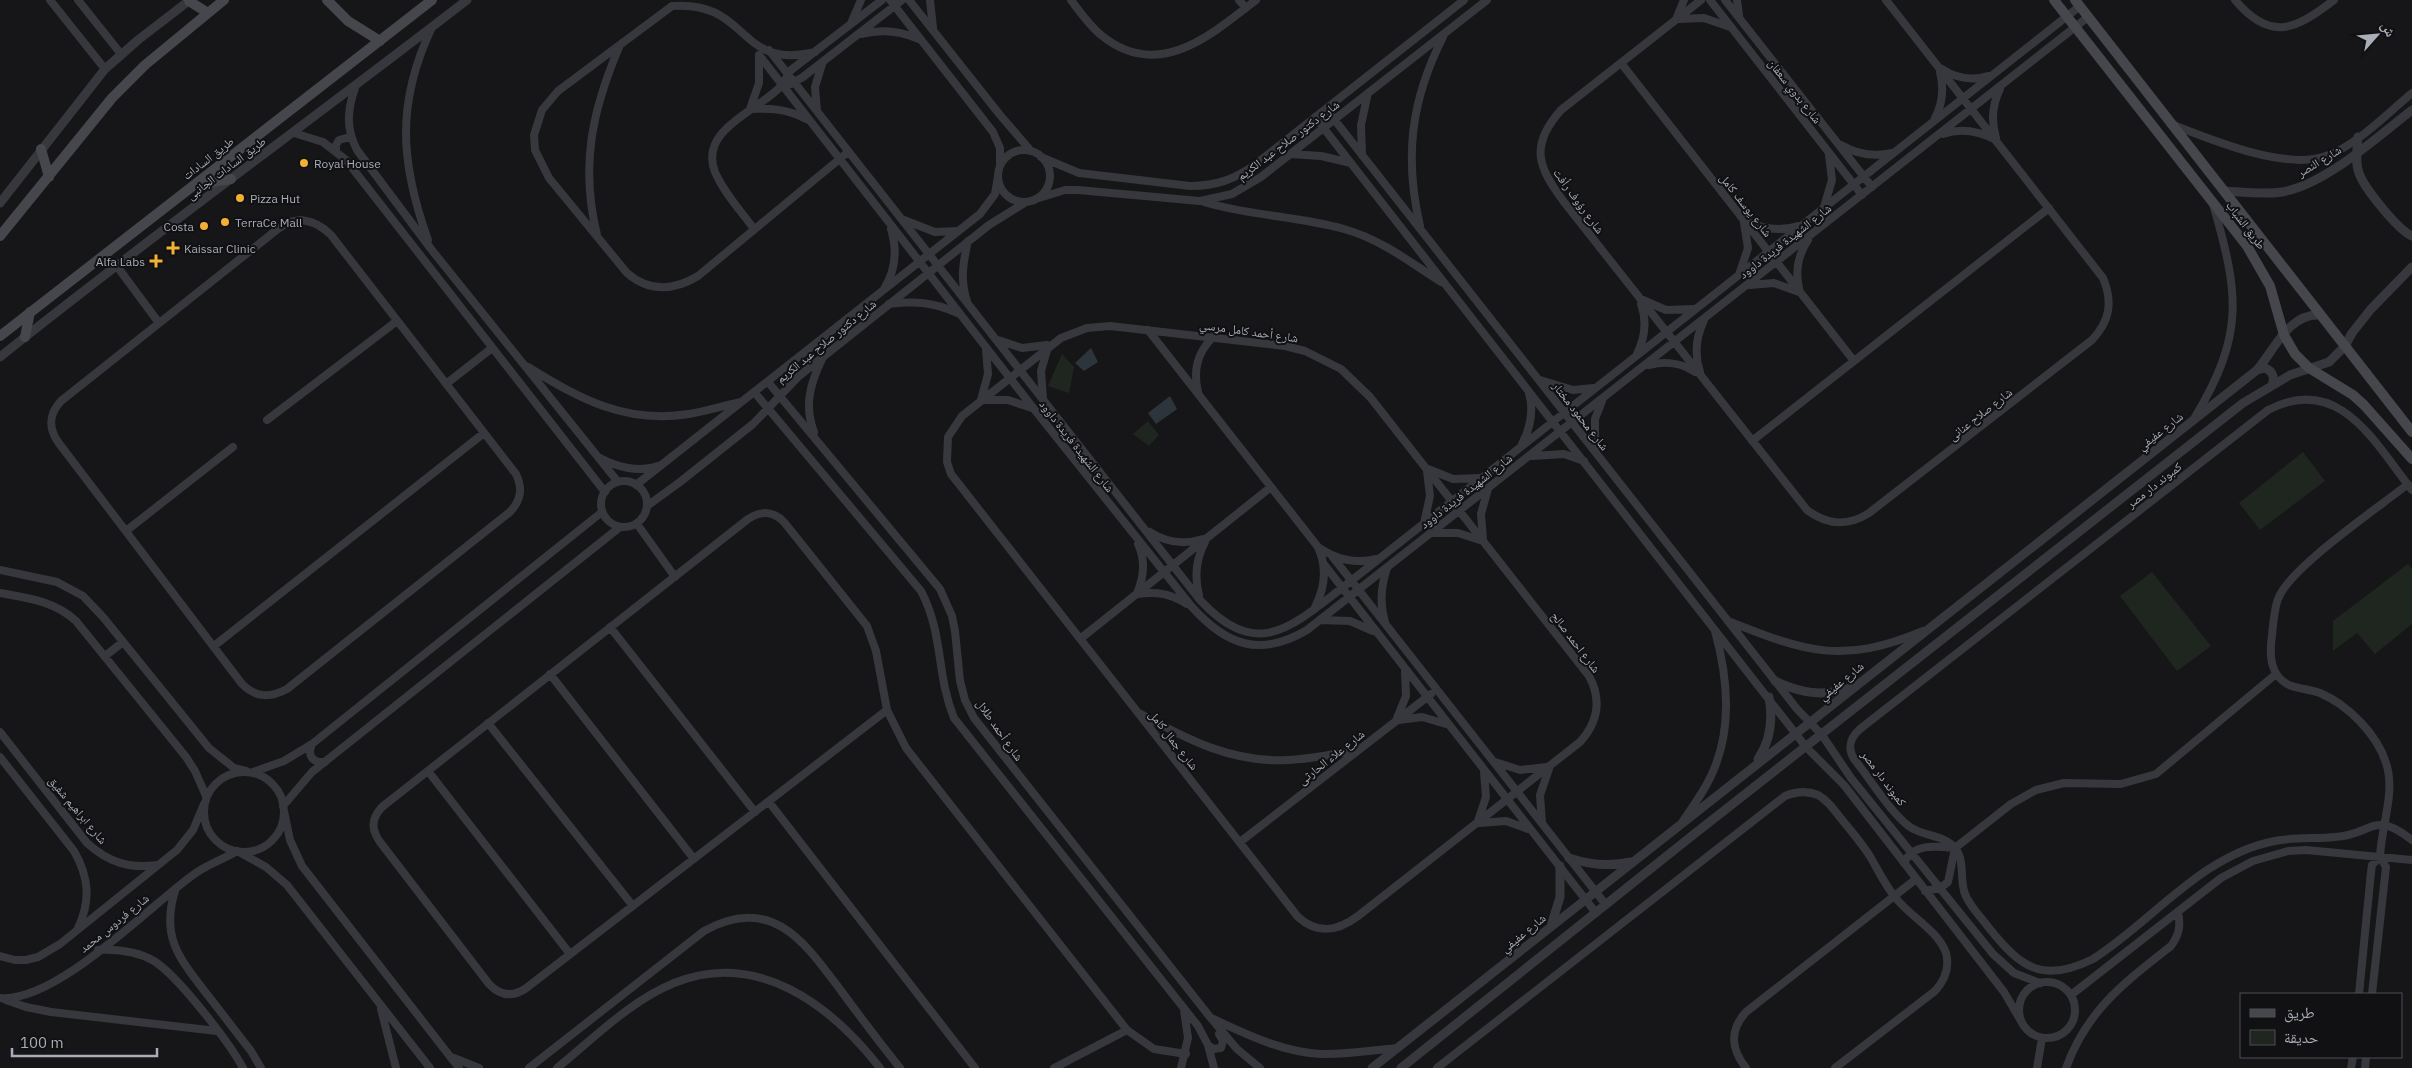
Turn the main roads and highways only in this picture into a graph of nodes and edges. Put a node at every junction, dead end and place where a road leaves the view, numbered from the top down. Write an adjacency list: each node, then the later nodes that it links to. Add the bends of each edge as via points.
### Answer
1 (189, 0): 7 (main road)
2 (224, 0): 7 (main road)
3 (328, 0): 8 (main road, via 348,21)
4 (432, 0): 8 (main road, طريق السادات)
5 (2054, 0): 18 (main road, طريق الشباب, via 2247,246 2264,272 2284,335 2296,354 2309,368 2353,396 2381,422)
6 (2077, 3): 17 (main road, طريق الشباب)
7 (208, 13): 10 (main road, via 124,85)
8 (380, 41): 12 (main road, طريق السادات)
9 (41, 149): 10 (main road)
10 (49, 177): 13 (main road)
11 (232, 179): 12 (main road)
12 (193, 186): 14 (main road, طريق السادات)
13 (0, 236)
14 (30, 312): 15 (main road, طريق السادات); 16 (main road)
15 (0, 336)
16 (25, 337)
17 (2412, 432)
18 (2412, 459)

